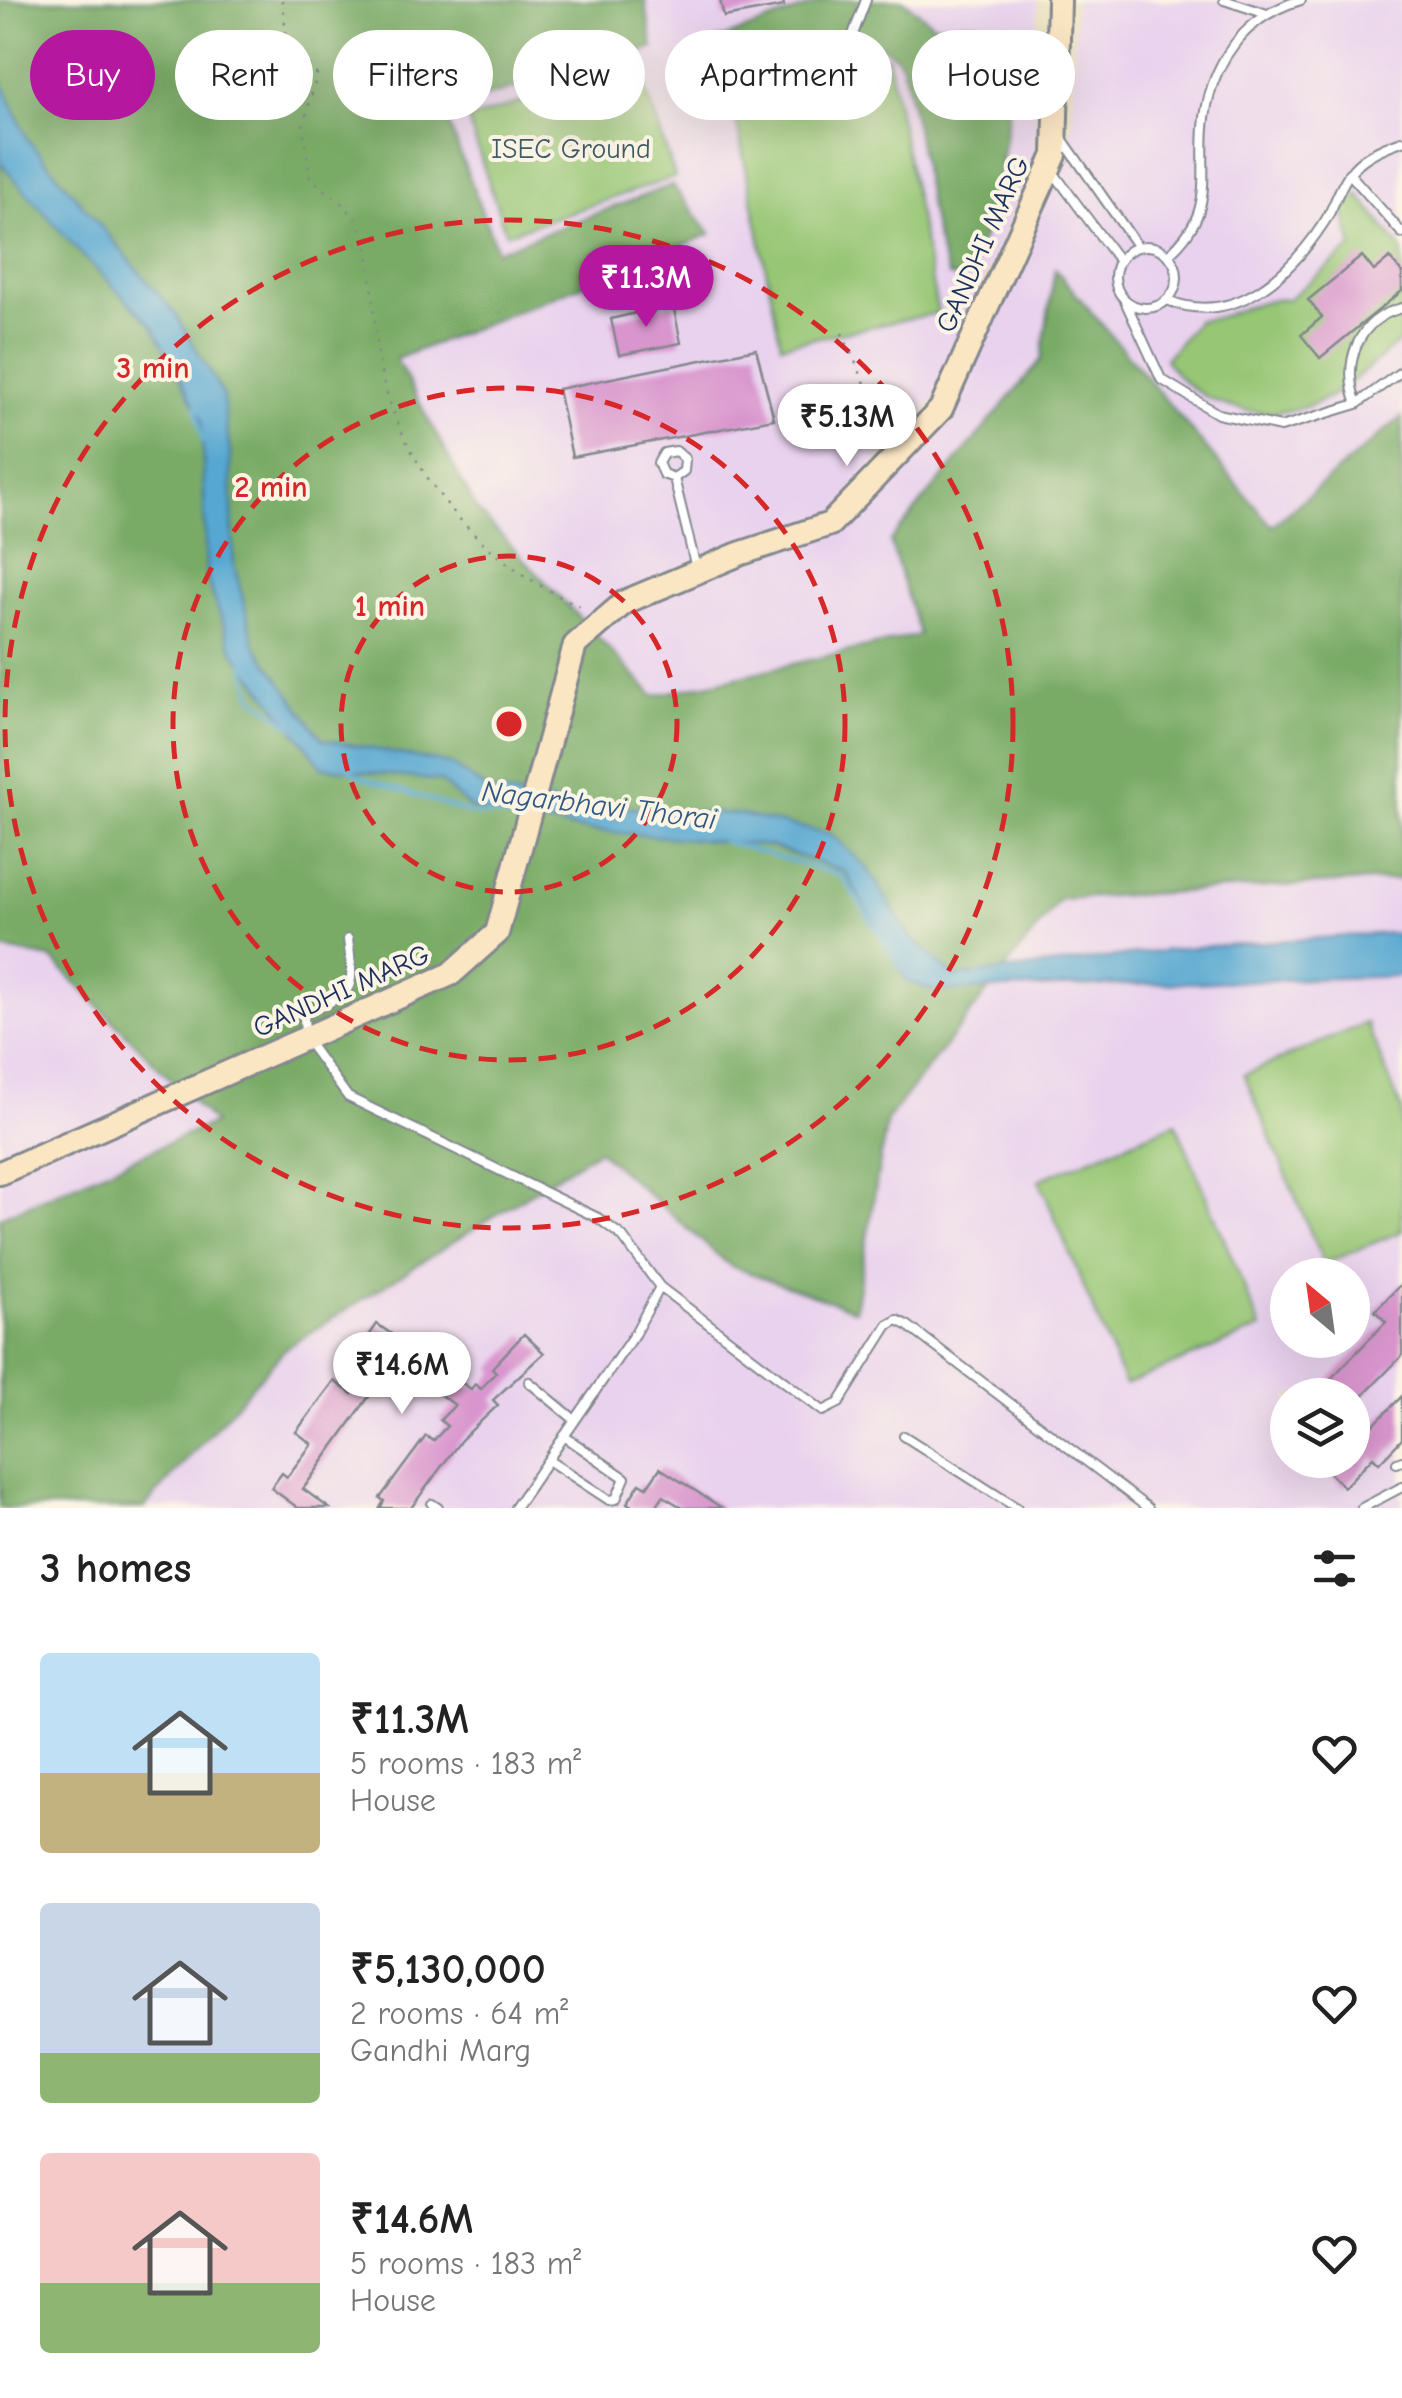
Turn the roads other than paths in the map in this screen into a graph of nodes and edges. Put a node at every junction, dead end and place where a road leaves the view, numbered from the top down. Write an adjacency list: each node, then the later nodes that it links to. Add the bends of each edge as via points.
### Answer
1 (866, 0): 6 (lane)
2 (1059, 0): 7 (main road, GANDHI MARG)
3 (1224, 0): 5 (lane)
4 (1301, 0): 5 (lane)
5 (1264, 13): 13 (lane, via 1239,38 1214,84 1204,128 1203,202)
6 (855, 30)
7 (1056, 129): 9 (main road, GANDHI MARG); 12 (lane)
8 (1402, 141): 10 (lane)
9 (1050, 167): 14 (lane); 21 (main road, GANDHI MARG, via 941,409 830,524)
10 (1349, 174): 11 (lane); 15 (lane, via 1313,238 1256,294 1208,309)
11 (1402, 233)
12 (1138, 247): 13 (lane); 14 (lane)
13 (1168, 256): 15 (lane, via 1177,281)
14 (1119, 261): 16 (lane, via 1114,280)
15 (1167, 300): 16 (lane, via 1148,308)
16 (1125, 301): 19 (lane, via 1160,379 1218,414 1281,427)
17 (1402, 308): 19 (lane, via 1373,322 1359,339 1350,371)
18 (1402, 370): 19 (lane)
19 (1357, 404)
20 (674, 478): 21 (lane)
21 (696, 572): 23 (main road, GANDHI MARG, via 625,602 575,645 497,933 451,974)
22 (348, 939): 23 (lane, via 353,982 304,1015)
23 (306, 1038): 24 (main road, GANDHI MARG); 25 (lane, via 348,1097 598,1218 622,1236)
24 (0, 1174)
25 (660, 1287): 27 (lane); 34 (lane, via 823,1411 839,1403 896,1320)
26 (529, 1382): 27 (lane)
27 (575, 1420): 28 (lane)
28 (564, 1436): 30 (lane); 30 (lane, via 625,1478 616,1500)
29 (904, 1436): 33 (lane)
30 (548, 1460): 32 (lane)
31 (1402, 1487): 35 (lane)
32 (515, 1508)
33 (1017, 1508)
34 (1148, 1508)
35 (1362, 1508)

